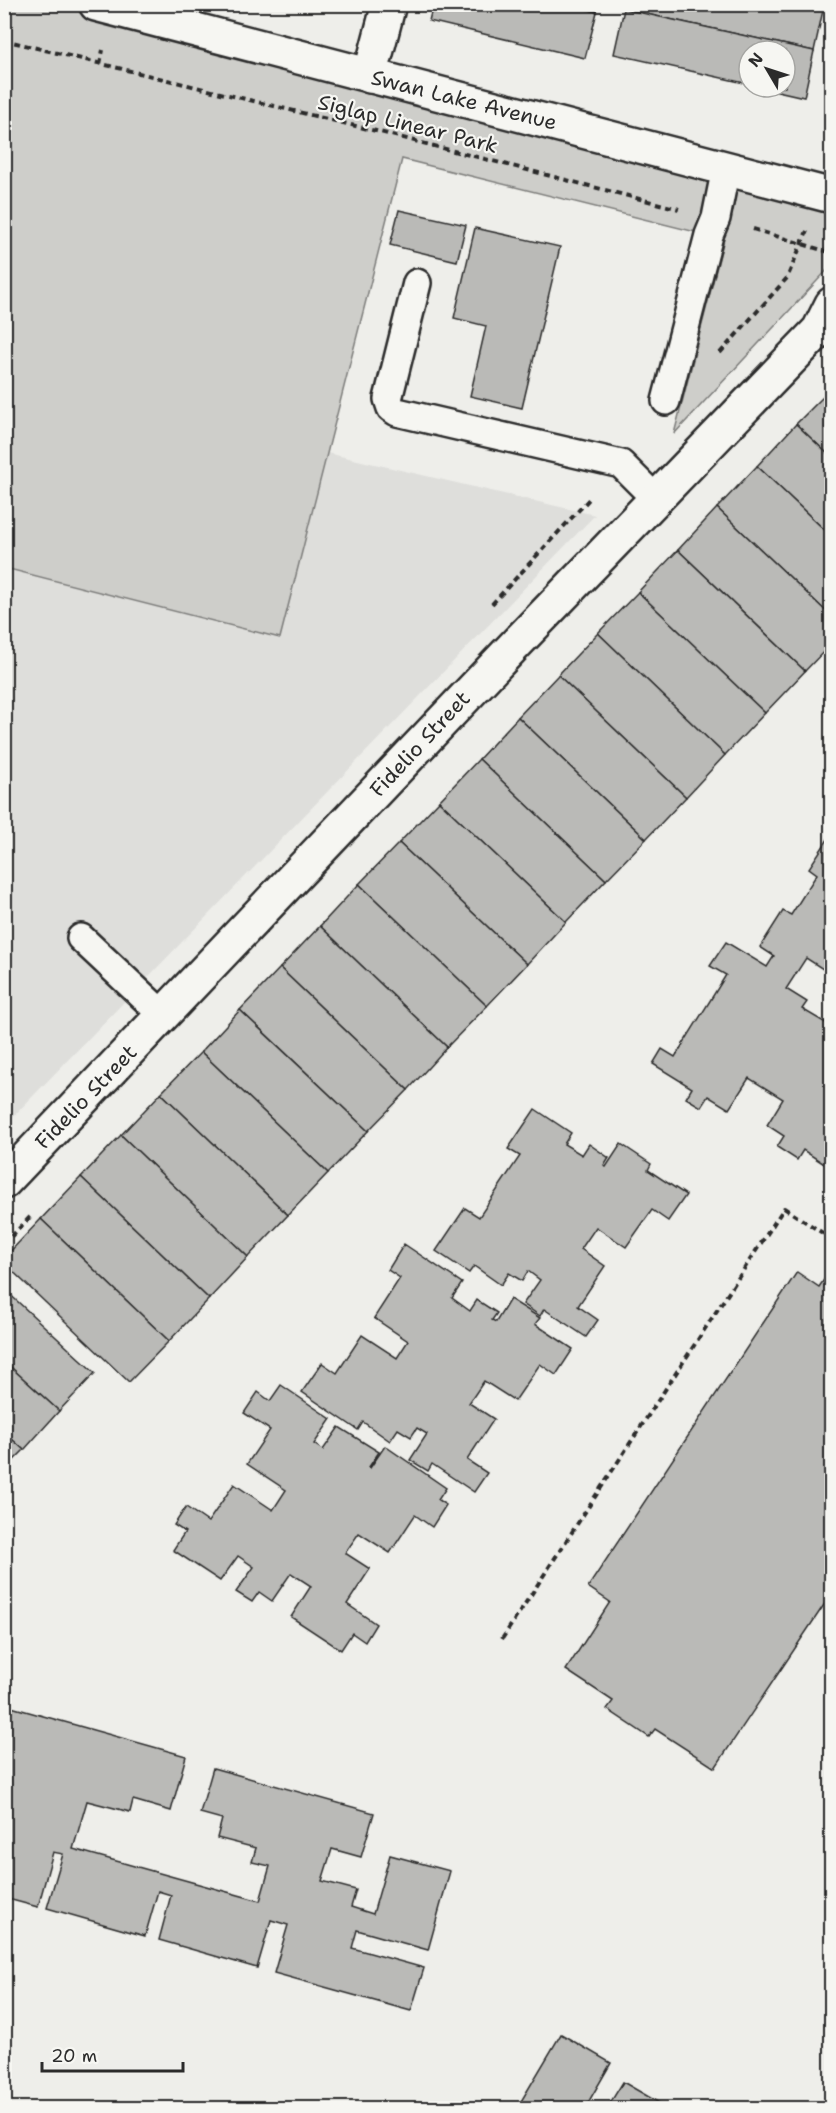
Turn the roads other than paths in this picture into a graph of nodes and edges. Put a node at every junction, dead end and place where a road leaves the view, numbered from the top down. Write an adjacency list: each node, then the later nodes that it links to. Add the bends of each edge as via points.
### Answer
1 (96, 4): 3 (street, Swan Lake Avenue)
2 (388, 4): 3 (street)
3 (370, 76): 4 (street, Swan Lake Avenue)
4 (726, 168): 5 (street, Swan Lake Avenue); 8 (lane)
5 (826, 194)
6 (417, 283): 9 (lane, via 388,397 391,408 621,464)
7 (831, 304): 9 (street, Fidelio Street, via 819,330)
8 (666, 401)
9 (657, 500): 11 (street, Fidelio Street)
10 (81, 938): 11 (lane)
11 (164, 1016): 12 (street, Fidelio Street)
12 (4, 1182)

